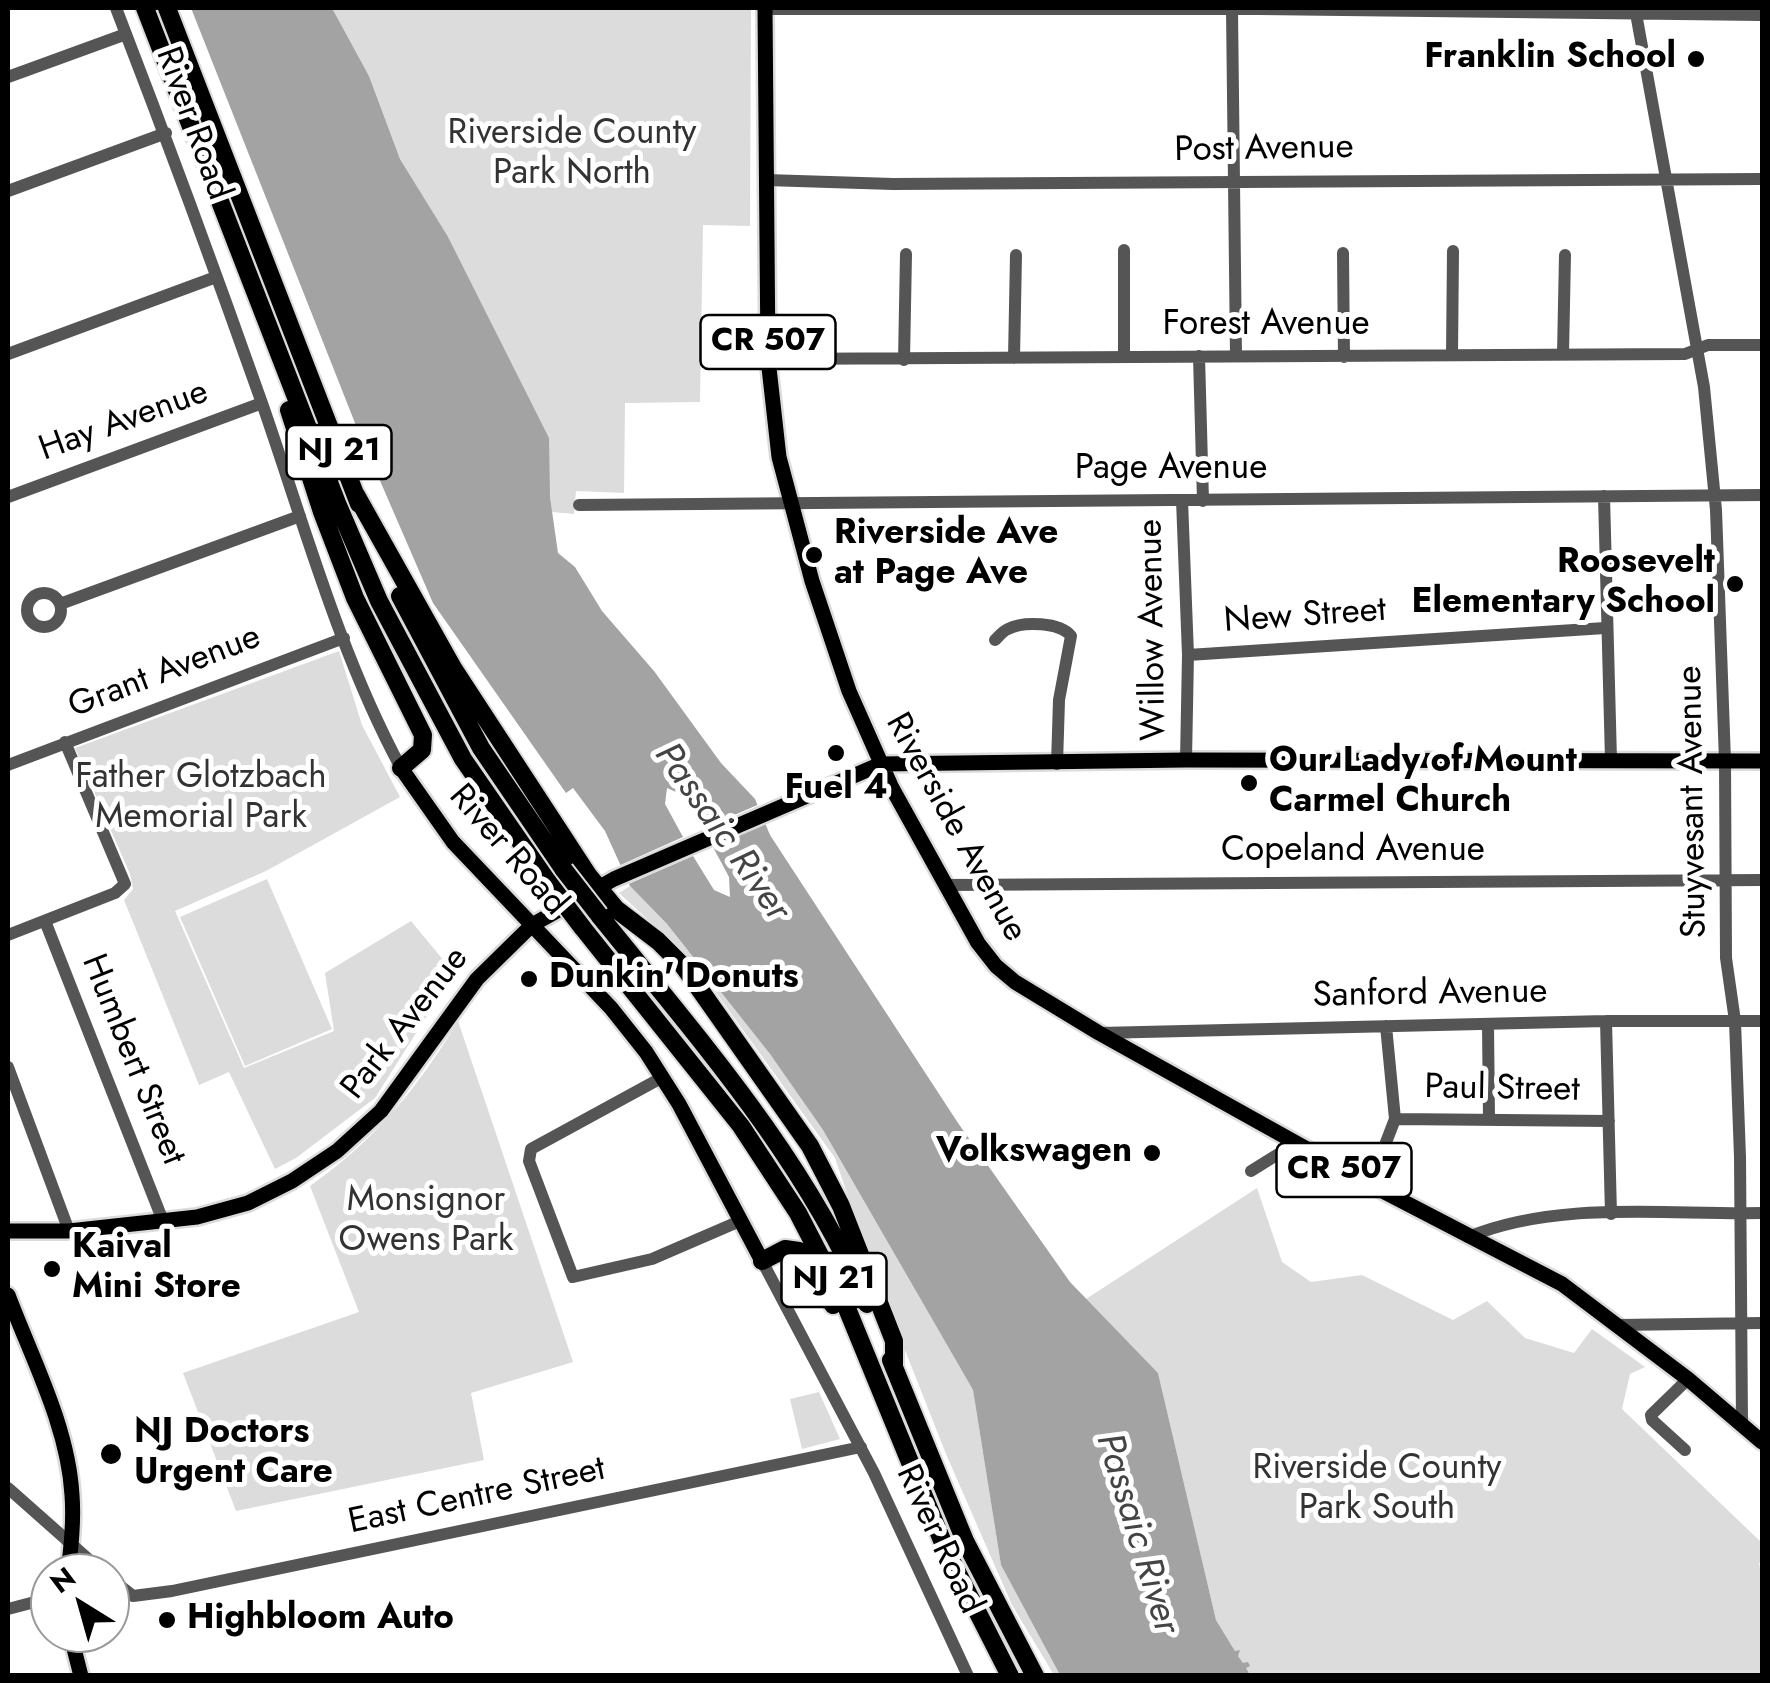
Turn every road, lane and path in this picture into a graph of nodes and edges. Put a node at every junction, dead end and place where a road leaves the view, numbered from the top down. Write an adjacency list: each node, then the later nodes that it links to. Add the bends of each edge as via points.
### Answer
1 (116, 8): 12 (street, River Road)
2 (145, 8): 26 (highway, NJ 21)
3 (167, 8): 42 (highway, NJ 21)
4 (765, 8): 5 (street); 17 (main road, Riverside Avenue / CR 507)
5 (941, 8): 7 (street)
6 (1259, 8): 8 (street); 9 (street)
7 (1103, 9): 8 (street)
8 (1232, 9): 18 (street)
9 (1418, 9): 10 (street)
10 (1635, 11): 11 (street); 15 (street, Stuyvesant Avenue)
11 (1757, 13)
12 (126, 34): 13 (street); 14 (street, River Road)
13 (8, 77)
14 (166, 134): 19 (street); 27 (street, River Road)
15 (1668, 178): 16 (street, Post Avenue); 18 (street, Post Avenue); 29 (street, Stuyvesant Avenue)
16 (1762, 179)
17 (766, 180): 18 (street, Post Avenue); 38 (main road, Riverside Avenue / CR 507)
18 (1234, 181): 32 (street)
19 (8, 191)
20 (1124, 250): 34 (street)
21 (1454, 252): 33 (street)
22 (1344, 253): 36 (street)
23 (906, 254): 39 (street)
24 (1564, 254): 31 (street)
25 (1016, 255): 37 (street)
26 (248, 276): 64 (highway, via 338,556 423,735 422,750); 105 (highway, NJ 21, bridge, via 394,634 463,759 582,928 720,1099 790,1199 846,1306)
27 (216, 277): 30 (street); 40 (street, River Road)
28 (1762, 345): 29 (street, Forest Avenue)
29 (1698, 348): 31 (street, Forest Avenue, via 1685,354); 44 (street, Stuyvesant Avenue)
30 (8, 354)
31 (1563, 354): 33 (street, Forest Avenue)
32 (1236, 355): 35 (street, Forest Avenue); 36 (street, Forest Avenue)
33 (1452, 355): 36 (street, Forest Avenue)
34 (1124, 356): 35 (street, Forest Avenue); 37 (street, Forest Avenue)
35 (1199, 356): 47 (street, Willow Avenue)
36 (1344, 357)
37 (1014, 358): 39 (street, Forest Avenue)
38 (768, 360): 39 (street, Forest Avenue); 48 (main road, Riverside Avenue / CR 507, via 773,430)
39 (904, 360)
40 (262, 403): 45 (street, Hay Avenue); 50 (street, River Road)
41 (1762, 495): 44 (street, Page Avenue)
42 (356, 496): 67 (highway, via 453,668); 99 (highway, NJ 21, bridge, via 446,688 500,778 798,1173 850,1266)
43 (1604, 496): 44 (street, Page Avenue); 47 (street, Page Avenue); 52 (street)
44 (1715, 496): 59 (street, Stuyvesant Avenue)
45 (8, 497)
46 (1182, 500): 47 (street, Page Avenue); 48 (street, Page Avenue); 55 (street, Willow Avenue)
47 (1204, 500)
48 (790, 502): 49 (street, Page Avenue); 62 (main road, Riverside Avenue / CR 507, via 835,656)
49 (579, 505)
50 (300, 516): 51 (street); 53 (street, River Road)
51 (60, 604)
52 (1605, 628): 55 (street, New Street); 58 (street)
53 (344, 638): 56 (street, Grant Avenue); 64 (street, River Road)
54 (995, 640): 63 (street, via 1009,627 1048,625 1071,636)
55 (1188, 654): 57 (street, Willow Avenue)
56 (65, 742): 61 (street, Grant Avenue); 69 (street, via 125,884)
57 (1186, 760): 58 (main road); 63 (main road)
58 (1610, 760): 59 (main road)
59 (1725, 761): 60 (main road); 66 (street, Stuyvesant Avenue)
60 (1762, 761)
61 (8, 764)
62 (882, 764): 63 (main road); 67 (main road, Park Avenue); 68 (main road, Riverside Avenue / CR 507)
63 (1057, 764)
64 (401, 768): 70 (main road, River Road, via 453,842)
65 (1762, 880): 66 (street, Copeland Avenue)
66 (1724, 881): 68 (street, Copeland Avenue); 73 (street, Stuyvesant Avenue)
67 (606, 884): 70 (main road, Park Avenue); 99 (highway, via 616,909 684,967 810,1146 842,1206 894,1341)
68 (944, 885): 77 (main road, Riverside Avenue / CR 507, via 996,966)
69 (45, 921): 71 (street); 89 (street, Humbert Street)
70 (532, 926): 79 (main road, River Road, via 620,1018); 89 (main road, Park Avenue, via 477,978 380,1111 337,1150 248,1202)
71 (8, 935)
72 (1606, 1021): 73 (street, Sanford Avenue); 75 (street, Sanford Avenue); 82 (street)
73 (1735, 1021): 74 (street, Sanford Avenue); 88 (street, Stuyvesant Avenue)
74 (1762, 1021)
75 (1488, 1024): 76 (street, Sanford Avenue); 81 (street)
76 (1386, 1026): 77 (street, Sanford Avenue); 80 (street)
77 (1100, 1033): 83 (main road, Riverside Avenue / CR 507)
78 (8, 1067): 92 (street)
79 (663, 1077): 90 (main road, River Road); 90 (street, via 531,1149 573,1277 652,1259)
80 (1395, 1119): 81 (street, Paul Street); 85 (street)
81 (1489, 1120): 82 (street, Paul Street)
82 (1609, 1121): 87 (street)
83 (1296, 1143): 84 (street); 85 (main road, Riverside Avenue / CR 507)
84 (1251, 1171)
85 (1370, 1184): 93 (main road, Riverside Avenue / CR 507)
86 (1762, 1213): 88 (street)
87 (1612, 1214): 88 (street); 93 (street, via 1524,1218)
88 (1738, 1214): 96 (street, Stuyvesant Avenue)
89 (164, 1221): 92 (main road, Park Avenue)
90 (740, 1221): 94 (main road, River Road)
91 (8, 1231): 92 (main road, Park Avenue)
92 (69, 1231)
93 (1468, 1237): 98 (main road, Riverside Avenue / CR 507, via 1562,1284)
94 (762, 1260): 103 (street, River Road); 105 (highway, via 785,1249 806,1256)
95 (8, 1295): 107 (main road, via 63,1442)
96 (1739, 1323): 97 (street); 98 (street); 101 (street, Stuyvesant Avenue)
97 (1762, 1323)
98 (1618, 1325): 100 (main road, Riverside Avenue / CR 507)
99 (894, 1368): 113 (highway, NJ 21, via 965,1541)
100 (1688, 1379): 101 (main road, Riverside Avenue / CR 507); 104 (street, via 1651,1415)
101 (1742, 1423): 102 (main road, Riverside Avenue / CR 507)
102 (1762, 1441)
103 (861, 1447): 110 (street, East Centre Street, via 172,1591); 111 (street, River Road)
104 (1684, 1450)
105 (918, 1484): 112 (highway, NJ 21)
106 (8, 1488): 107 (street)
107 (72, 1545): 108 (main road); 109 (street)
108 (71, 1553)
109 (81, 1553)
110 (130, 1594)
111 (968, 1676)
112 (1010, 1676)
113 (1034, 1676)

